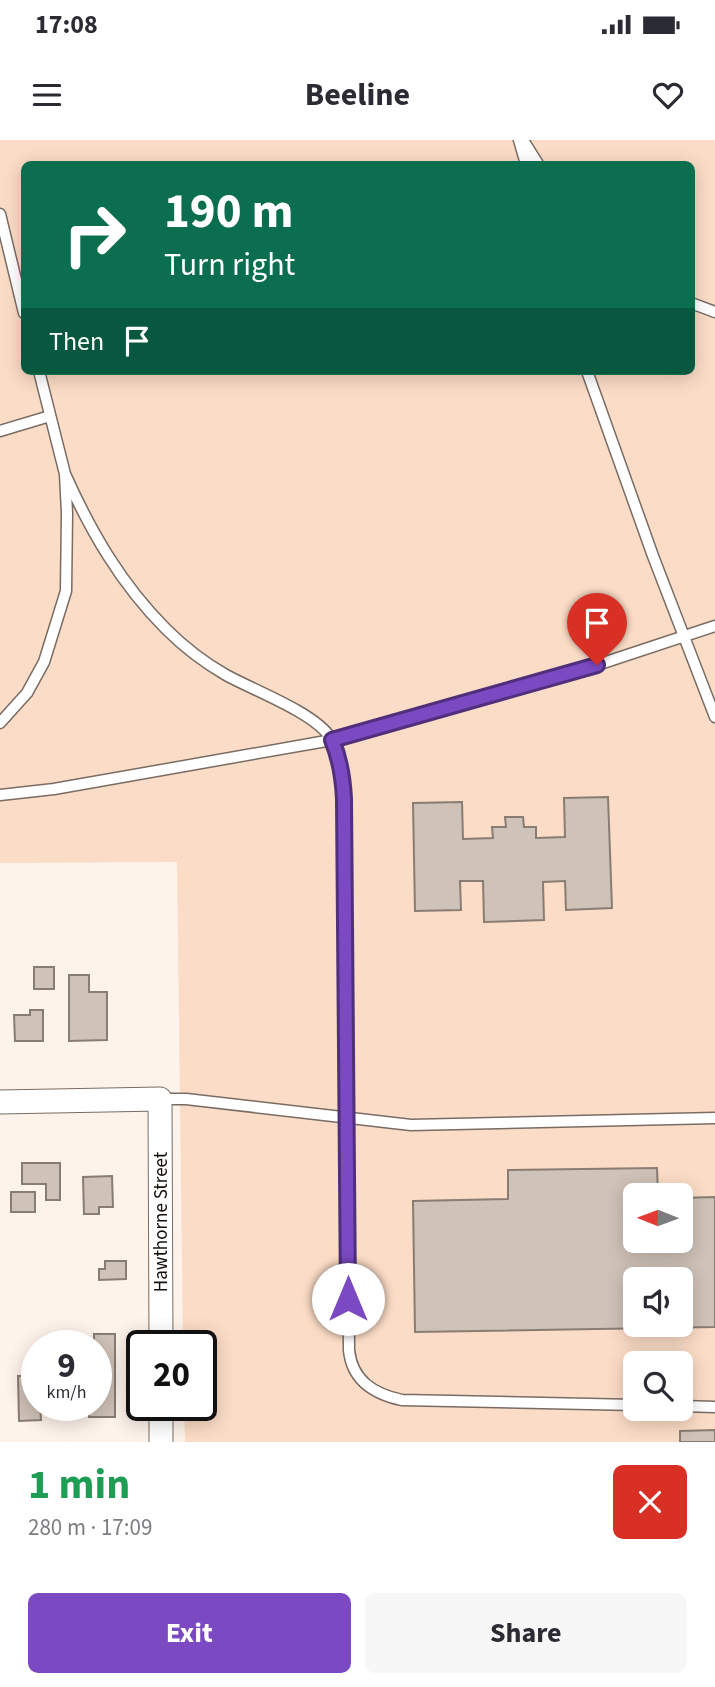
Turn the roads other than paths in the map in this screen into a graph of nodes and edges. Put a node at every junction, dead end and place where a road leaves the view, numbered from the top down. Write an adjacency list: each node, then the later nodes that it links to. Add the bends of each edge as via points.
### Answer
1 (521, 140): 2 (lane); 3 (lane)
2 (525, 161)
3 (536, 161)
4 (0, 214): 5 (lane)
5 (21, 301)
6 (695, 305): 7 (lane)
7 (715, 313)
8 (40, 375): 10 (lane)
9 (588, 375): 14 (lane)
10 (50, 416): 11 (lane); 12 (lane)
11 (0, 431)
12 (65, 474): 16 (lane, via 66,591 44,662 27,693); 17 (lane, via 81,511 121,577 168,631 223,673 318,725)
13 (715, 626): 14 (lane)
14 (685, 638): 15 (lane); 17 (lane)
15 (715, 717)
16 (0, 723)
17 (332, 740): 18 (lane); 22 (lane, via 344,799)
18 (0, 795)
19 (160, 1099): 20 (street); 22 (lane); 23 (street, Hawthorne Street)
20 (0, 1102)
21 (715, 1118): 22 (lane, via 411,1125)
22 (347, 1119): 24 (lane, via 349,1350 350,1363 365,1385 402,1400)
23 (161, 1330)
24 (623, 1405)
25 (693, 1406): 26 (lane)
26 (715, 1407)
27 (161, 1421): 28 (street)
28 (161, 1442)

